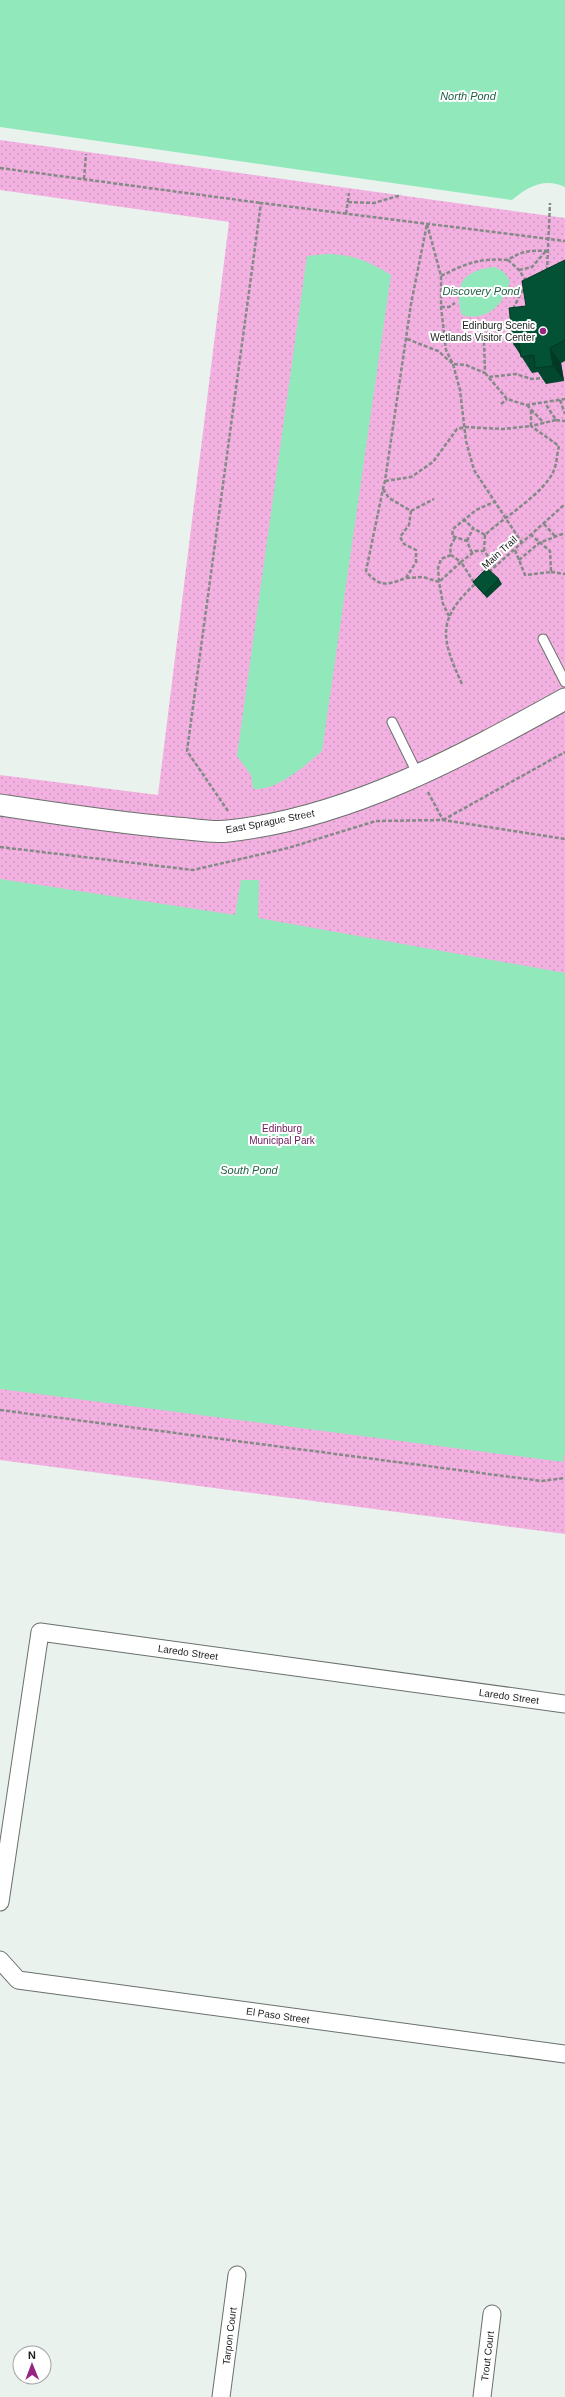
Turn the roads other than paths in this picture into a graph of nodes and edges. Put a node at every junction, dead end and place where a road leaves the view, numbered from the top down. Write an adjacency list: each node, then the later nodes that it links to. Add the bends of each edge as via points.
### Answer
1 (543, 639): 2 (lane)
2 (565, 682)
3 (565, 699): 5 (street, East Sprague Street)
4 (392, 722): 5 (lane)
5 (422, 781): 6 (street, East Sprague Street, via 302,818 226,831 132,824)
6 (0, 805)
7 (565, 1704): 8 (street, Laredo Street, via 40,1632)
8 (3, 1860): 9 (street)
9 (0, 1902)
10 (0, 1960): 11 (street, El Paso Street, via 18,1980)
11 (565, 2054)
12 (236, 2275): 14 (street, Tarpon Court)
13 (492, 2314): 15 (street, Trout Court)
14 (221, 2397)
15 (482, 2397)

